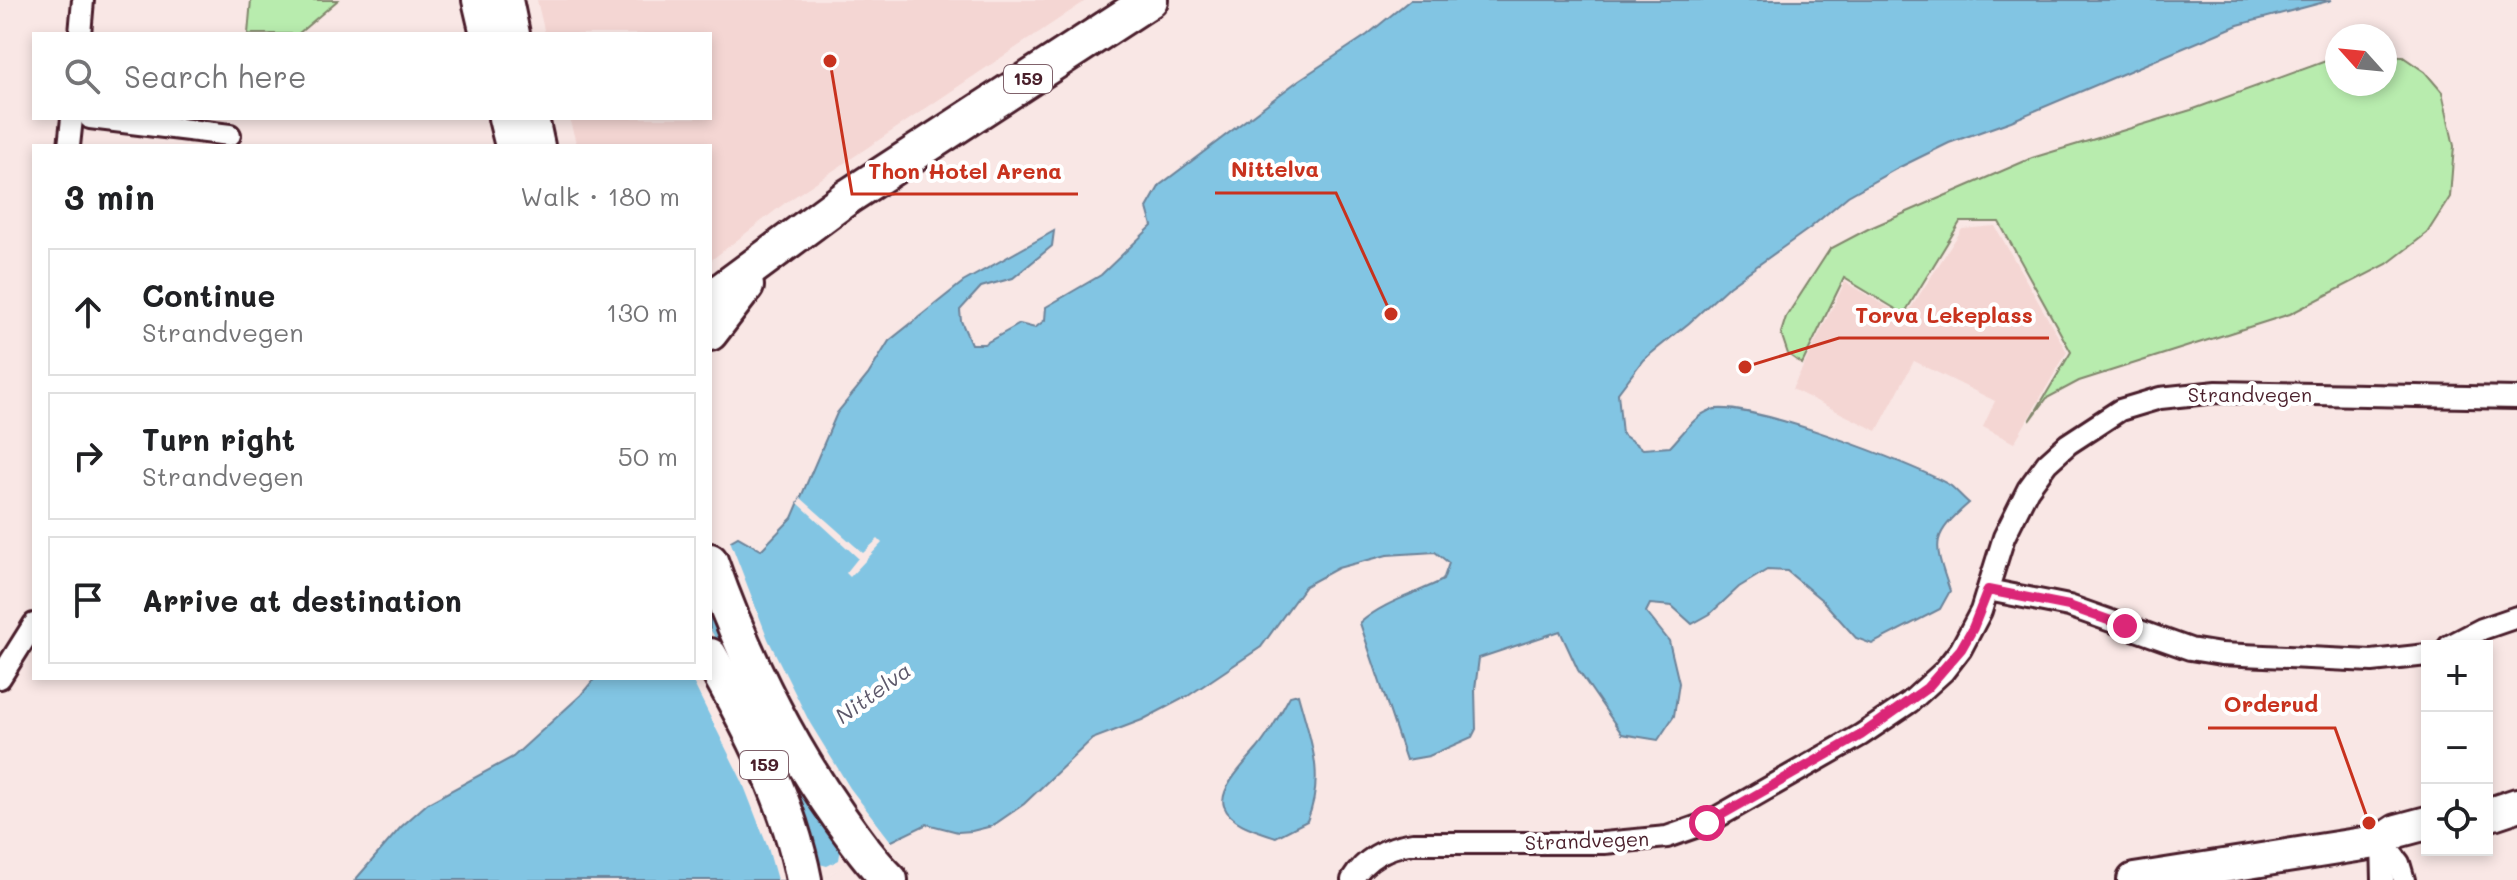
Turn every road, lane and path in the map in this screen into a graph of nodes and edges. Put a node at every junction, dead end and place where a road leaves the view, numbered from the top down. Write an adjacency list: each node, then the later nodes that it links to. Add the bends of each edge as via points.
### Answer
1 (83, 0): 5 (street)
2 (479, 0): 6 (main road)
3 (506, 0): 7 (main road)
4 (1150, 0): 16 (highway, 159, via 849,196)
5 (80, 32)
6 (487, 32)
7 (513, 32)
8 (72, 120): 13 (street)
9 (106, 120): 12 (street)
10 (506, 120): 14 (main road)
11 (532, 120): 15 (main road)
12 (230, 135)
13 (69, 144)
14 (512, 144)
15 (538, 144)
16 (761, 262): 17 (highway, 159); 18 (highway, 159)
17 (712, 298)
18 (712, 330)
19 (2517, 398): 21 (street, Strandvegen, via 2217,392 2160,398 2120,410 2047,463 2008,528)
20 (712, 566): 34 (highway, 159, via 744,649 789,738 831,805)
21 (1988, 590): 25 (street, via 2069,606 2190,649 2221,654 2372,661); 33 (street, Strandvegen, via 1961,649 1927,688 1851,741 1707,823 1636,841 1413,843)
22 (2517, 617): 24 (street)
23 (32, 627): 27 (street)
24 (2461, 640)
25 (2421, 656)
26 (712, 660): 35 (highway, 159, via 778,796)
27 (0, 678)
28 (2517, 805): 29 (main road)
29 (2493, 813)
30 (2421, 825): 31 (main road)
31 (2382, 841): 32 (main road); 38 (main road); 39 (street); 40 (street)
32 (2421, 842)
33 (1378, 854): 36 (street, Strandvegen); 37 (street)
34 (885, 875)
35 (804, 880)
36 (1352, 880)
37 (1373, 880)
38 (2134, 880)
39 (2383, 880)
40 (2404, 880)

